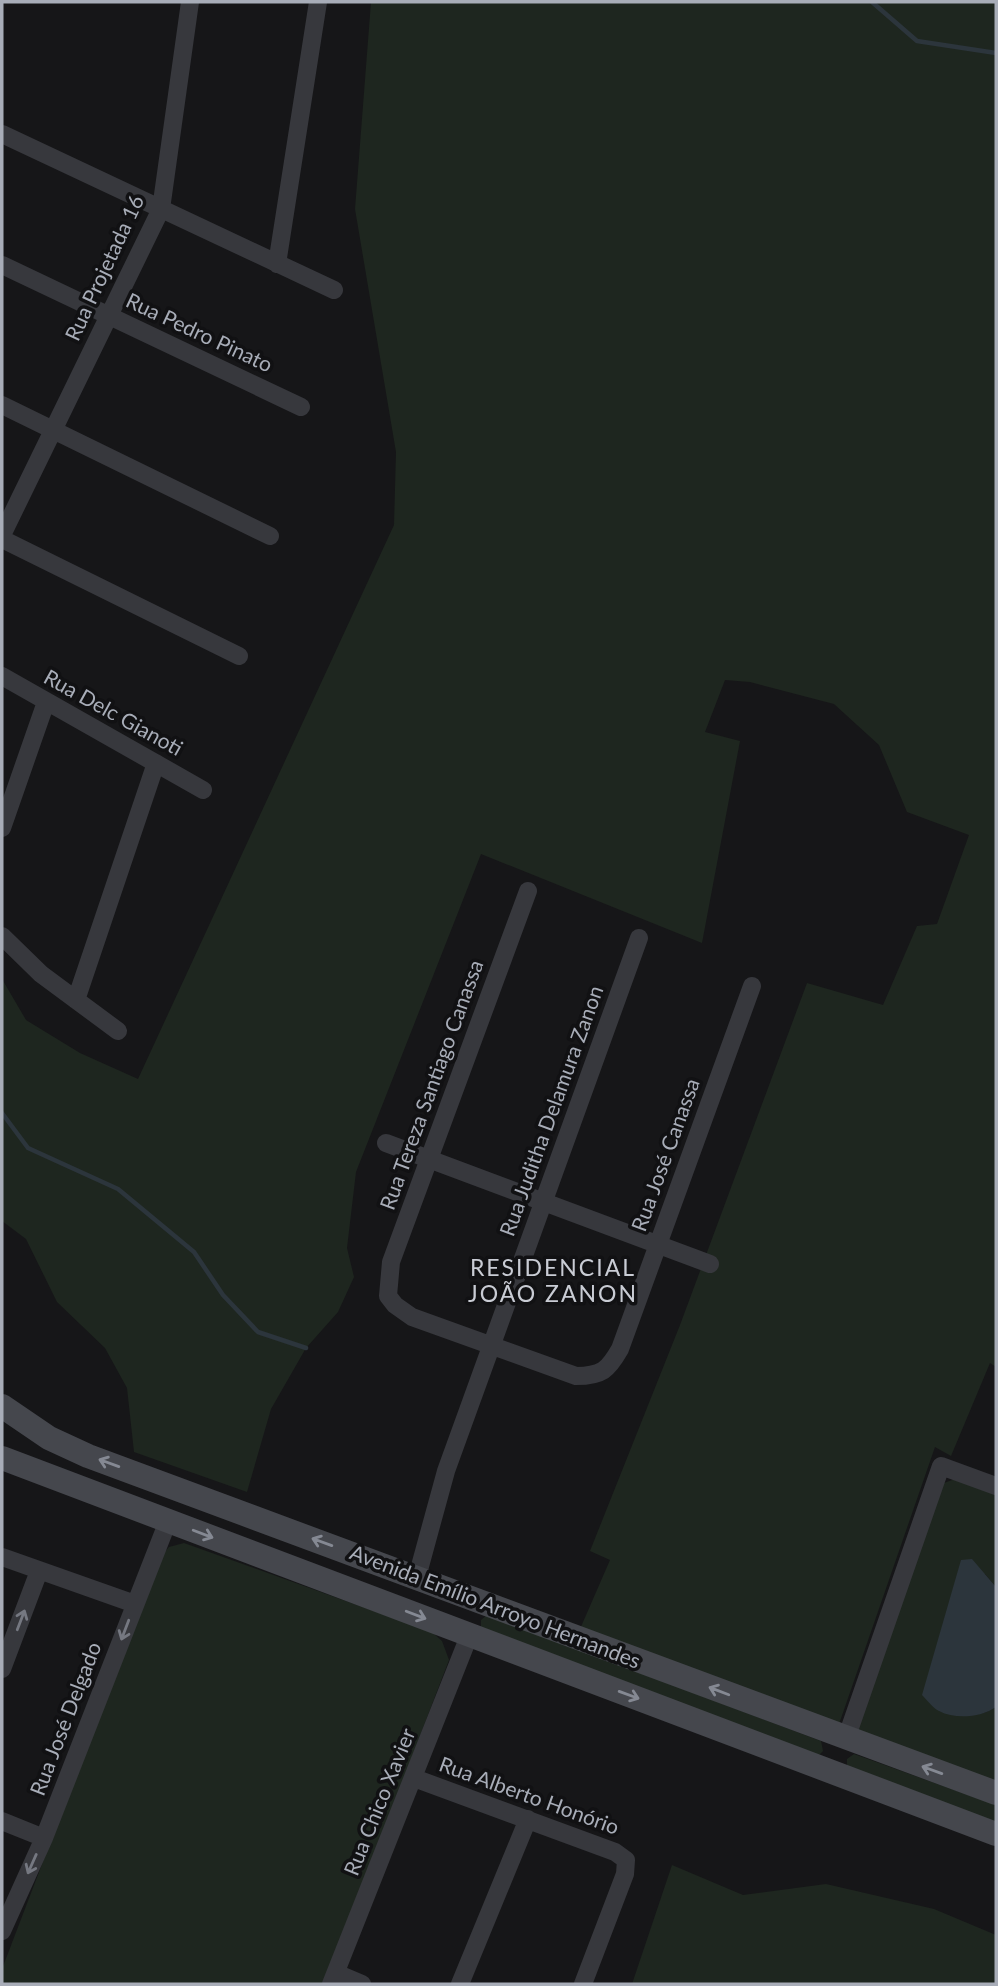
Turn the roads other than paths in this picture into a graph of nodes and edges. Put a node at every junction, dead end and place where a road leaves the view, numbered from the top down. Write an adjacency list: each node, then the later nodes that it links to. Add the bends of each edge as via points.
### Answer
1 (190, 2): 4 (street, Rua Projetada 16)
2 (318, 2): 5 (street)
3 (2, 134): 4 (street)
4 (161, 209): 5 (street); 8 (street, Rua Projetada 16)
5 (277, 264): 7 (street)
6 (2, 265): 8 (street, Rua Pedro Pinato)
7 (334, 290)
8 (109, 316): 10 (street, Rua Pedro Pinato); 11 (street, Rua Projetada 16)
9 (2, 405): 11 (street)
10 (301, 407)
11 (52, 431): 12 (street); 13 (street, Rua Projetada 16)
12 (270, 536)
13 (2, 537): 14 (street)
14 (239, 656)
15 (2, 676): 16 (street, Rua Delc Gianoti)
16 (46, 702): 17 (street, Rua Delc Gianoti); 19 (street)
17 (156, 763): 18 (street, Rua Delc Gianoti); 24 (street)
18 (203, 790)
19 (2, 828)
20 (528, 891): 27 (street, Rua Tereza Santiago Canassa)
21 (2, 936): 24 (street)
22 (639, 939): 28 (street, Rua Juditha Delamura Zanon)
23 (752, 986): 29 (street, Rua José Canassa)
24 (76, 1000): 25 (street)
25 (118, 1031)
26 (386, 1143): 27 (street)
27 (429, 1159): 28 (street); 31 (street, Rua Tereza Santiago Canassa, via 391,1262 388,1296 412,1317)
28 (543, 1201): 29 (street); 31 (street, Rua Juditha Delamura Zanon)
29 (658, 1244): 30 (street); 31 (street, Rua José Canassa, via 620,1349 600,1373 576,1376)
30 (710, 1264)
31 (491, 1345): 39 (street, Rua Juditha Delamura Zanon, via 446,1471)
32 (2, 1406): 35 (main road, Avenida Emílio Arroyo Hernandes, one-way to 32, via 48,1438)
33 (2, 1458): 36 (main road, Avenida Emílio Arroyo Hernandes)
34 (996, 1486): 44 (street, via 941,1466)
35 (180, 1489): 36 (main road); 39 (main road, Avenida Emílio Arroyo Hernandes, one-way to 35)
36 (167, 1521): 41 (street, Rua José Delgado); 42 (main road, Avenida Emílio Arroyo Hernandes, one-way to 42)
37 (2, 1557): 38 (street)
38 (39, 1571): 41 (street); 43 (street, one-way to 38)
39 (417, 1577): 40 (main road, Avenida Emílio Arroyo Hernandes)
40 (478, 1600): 42 (main road); 44 (main road, Avenida Emílio Arroyo Hernandes, one-way to 40)
41 (135, 1604): 51 (street, Rua José Delgado, one-way to 51)
42 (469, 1636): 45 (main road, Avenida Emílio Arroyo Hernandes, one-way to 45); 46 (street, Rua Chico Xavier)
43 (2, 1670)
44 (846, 1739): 45 (main road); 47 (main road, Avenida Emílio Arroyo Hernandes, one-way to 44)
45 (833, 1772): 50 (main road, Avenida Emílio Arroyo Hernandes)
46 (414, 1778): 48 (street, Rua Alberto Honório); 53 (street, Rua Chico Xavier)
47 (996, 1793)
48 (528, 1819): 55 (street); 56 (street, Rua Alberto Honório, via 626,1860 625,1874)
49 (2, 1821): 51 (street)
50 (996, 1834)
51 (44, 1838): 52 (street, Rua José Delgado, one-way to 52)
52 (2, 1931)
53 (334, 1979): 54 (street)
54 (362, 1984)
55 (460, 1984)
56 (583, 1984)

